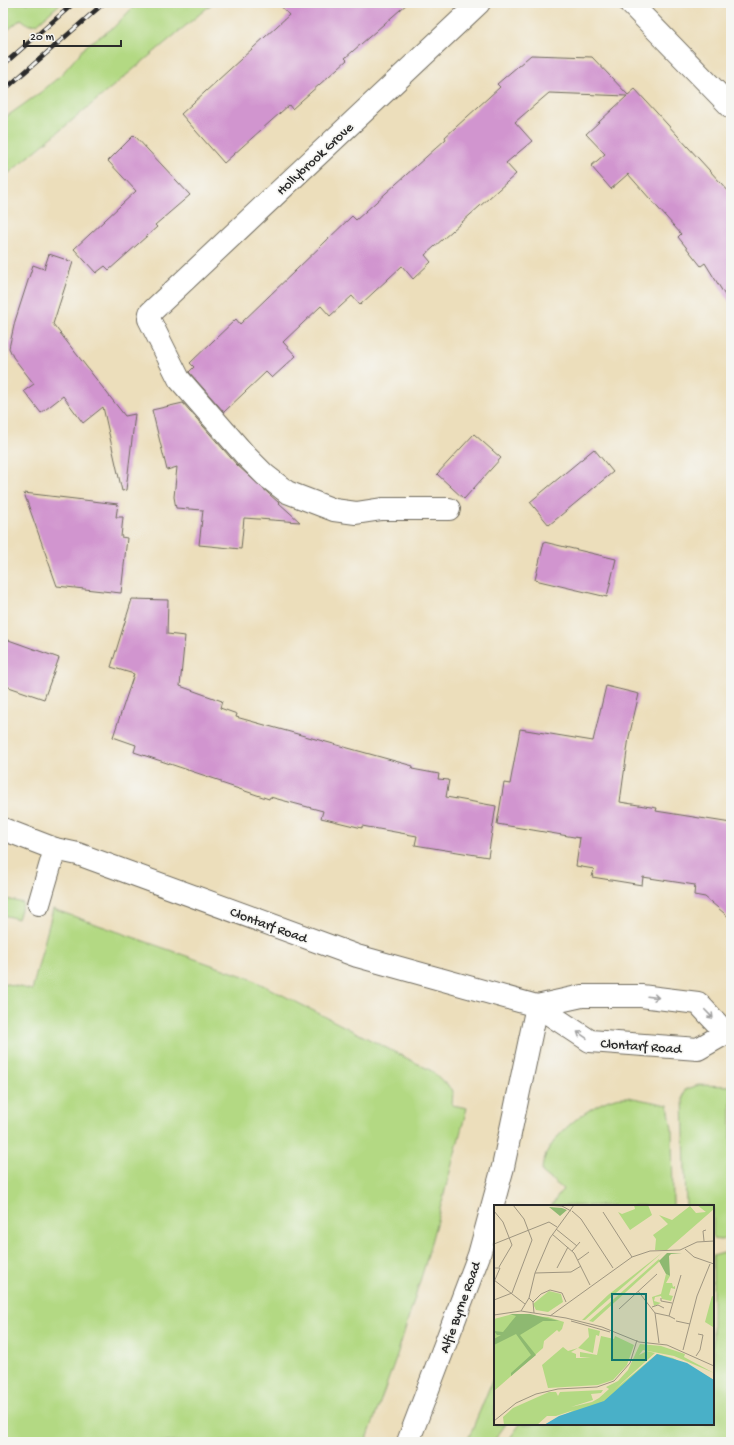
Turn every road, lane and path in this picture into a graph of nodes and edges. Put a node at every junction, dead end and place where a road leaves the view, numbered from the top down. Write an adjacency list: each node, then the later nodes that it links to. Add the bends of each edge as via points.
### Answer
1 (479, 3): 4 (main road, Hollybrook Grove, via 150,313 149,319 179,379 246,456 287,492 334,510 356,513 382,509)
2 (630, 3): 3 (main road)
3 (731, 107)
4 (449, 509)
5 (4, 830): 6 (main road, Clontarf Road)
6 (55, 849): 7 (main road); 8 (main road, Clontarf Road, via 78,854 357,956)
7 (39, 904)
8 (537, 1006): 9 (main road, Clontarf Road, one-way to 9, via 582,996 641,996 698,1003); 9 (main road, Clontarf Road, one-way to 8, via 698,1049 590,1041); 10 (main road, Alfie Byrne Road, via 503,1166 479,1255)
9 (729, 1033)
10 (408, 1442)

